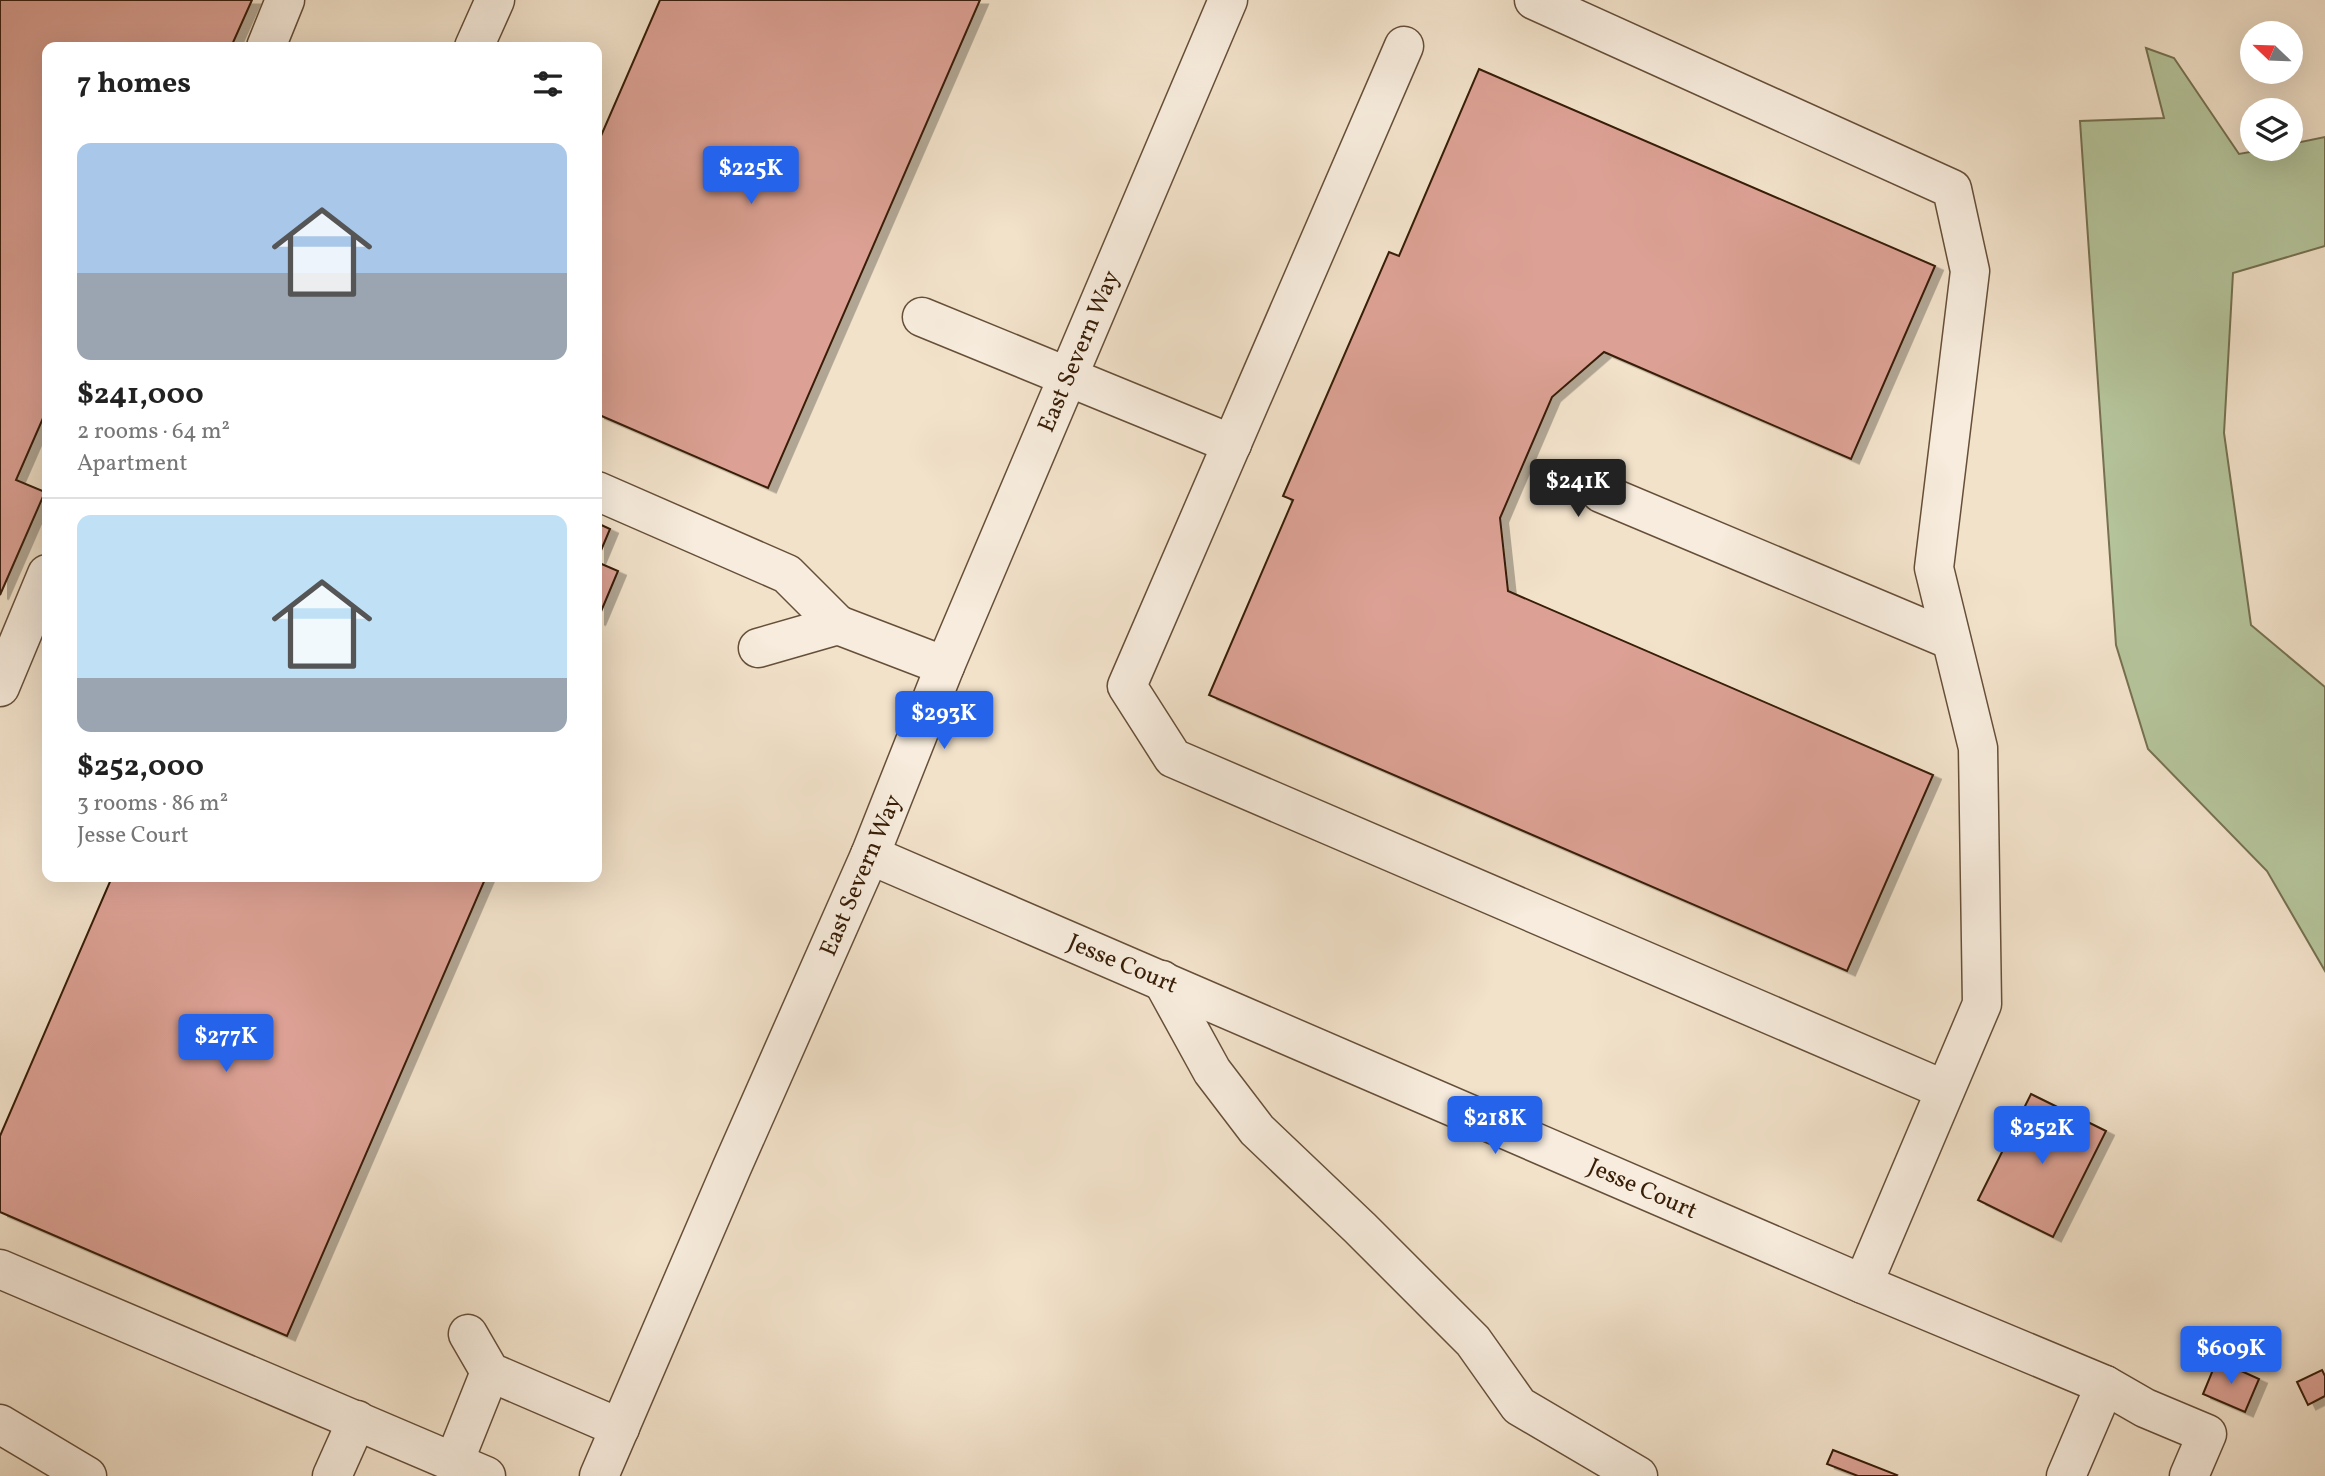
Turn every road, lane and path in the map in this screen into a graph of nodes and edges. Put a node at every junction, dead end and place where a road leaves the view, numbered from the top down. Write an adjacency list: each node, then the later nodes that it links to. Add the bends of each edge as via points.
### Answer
1 (285, 0): 5 (street)
2 (495, 0): 6 (street)
3 (1228, 0): 9 (street, East Severn Way)
4 (1534, 0): 15 (street, via 1952,189 1970,271 1934,568)
5 (268, 42)
6 (476, 42)
7 (1404, 46): 10 (street)
8 (922, 317): 9 (street)
9 (1067, 376): 10 (street); 17 (street, East Severn Way)
10 (1231, 444): 21 (street, via 1127,686 1173,758)
11 (602, 493): 14 (street, via 787,574)
12 (1601, 493): 15 (street)
13 (42, 586): 18 (street)
14 (838, 625): 16 (street); 17 (street)
15 (1951, 640): 21 (street, via 1978,748 1982,1004)
16 (758, 648)
17 (945, 666): 19 (street, East Severn Way)
18 (0, 688)
19 (870, 855): 20 (street, Jesse Court); 29 (street, East Severn Way)
20 (1162, 980): 23 (street, Jesse Court); 34 (street, via 1212,1070 1257,1130 1473,1341 1519,1406)
21 (1945, 1090): 23 (street)
22 (0, 1269): 27 (street)
23 (1863, 1284): 26 (street, Jesse Court)
24 (468, 1334): 25 (street)
25 (490, 1373): 29 (street); 30 (street)
26 (2105, 1385): 35 (street); 36 (street, Jesse Court, via 2207,1434)
27 (357, 1420): 30 (street); 32 (street)
28 (0, 1424): 31 (street)
29 (620, 1427): 33 (street, East Severn Way)
30 (470, 1469)
31 (87, 1476)
32 (332, 1476)
33 (599, 1476)
34 (1638, 1476)
35 (2066, 1476)
36 (2189, 1476)

